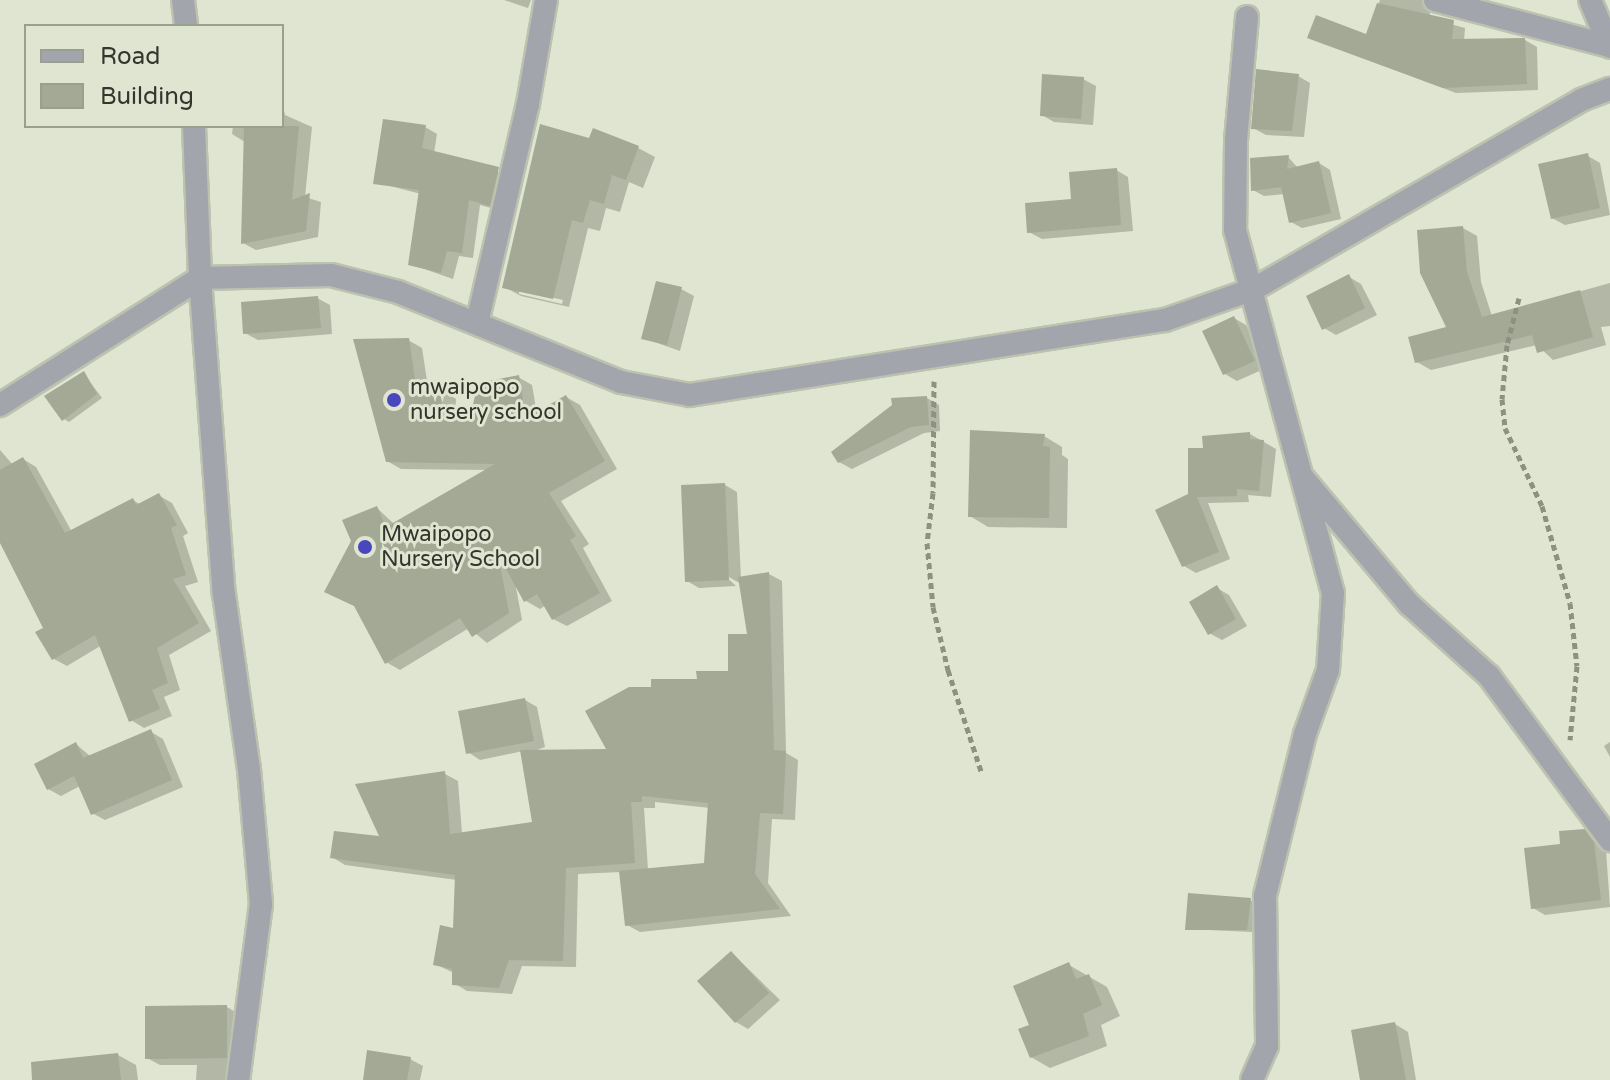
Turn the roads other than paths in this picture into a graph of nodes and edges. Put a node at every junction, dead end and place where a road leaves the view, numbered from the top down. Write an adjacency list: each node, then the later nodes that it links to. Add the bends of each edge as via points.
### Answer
1 (183, 0): 6 (street)
2 (546, 0): 12 (street, via 528,104)
3 (1435, 0): 7 (street)
4 (1590, 0): 7 (street)
5 (1247, 17): 11 (street, via 1236,141 1235,230)
6 (186, 24)
7 (1608, 46)
8 (1610, 89): 11 (street, via 1581,100)
9 (194, 128): 10 (street)
10 (200, 278): 12 (street, via 331,275 398,292); 13 (street); 16 (street, via 224,594 249,769 261,904)
11 (1254, 289): 12 (street, via 1165,320 690,395 621,382); 14 (street)
12 (477, 323)
13 (0, 405)
14 (1296, 470): 15 (street, via 1409,604 1489,676); 17 (street, via 1333,593 1333,636 1265,896 1267,1046)
15 (1610, 840)
16 (238, 1080)
17 (1252, 1080)

